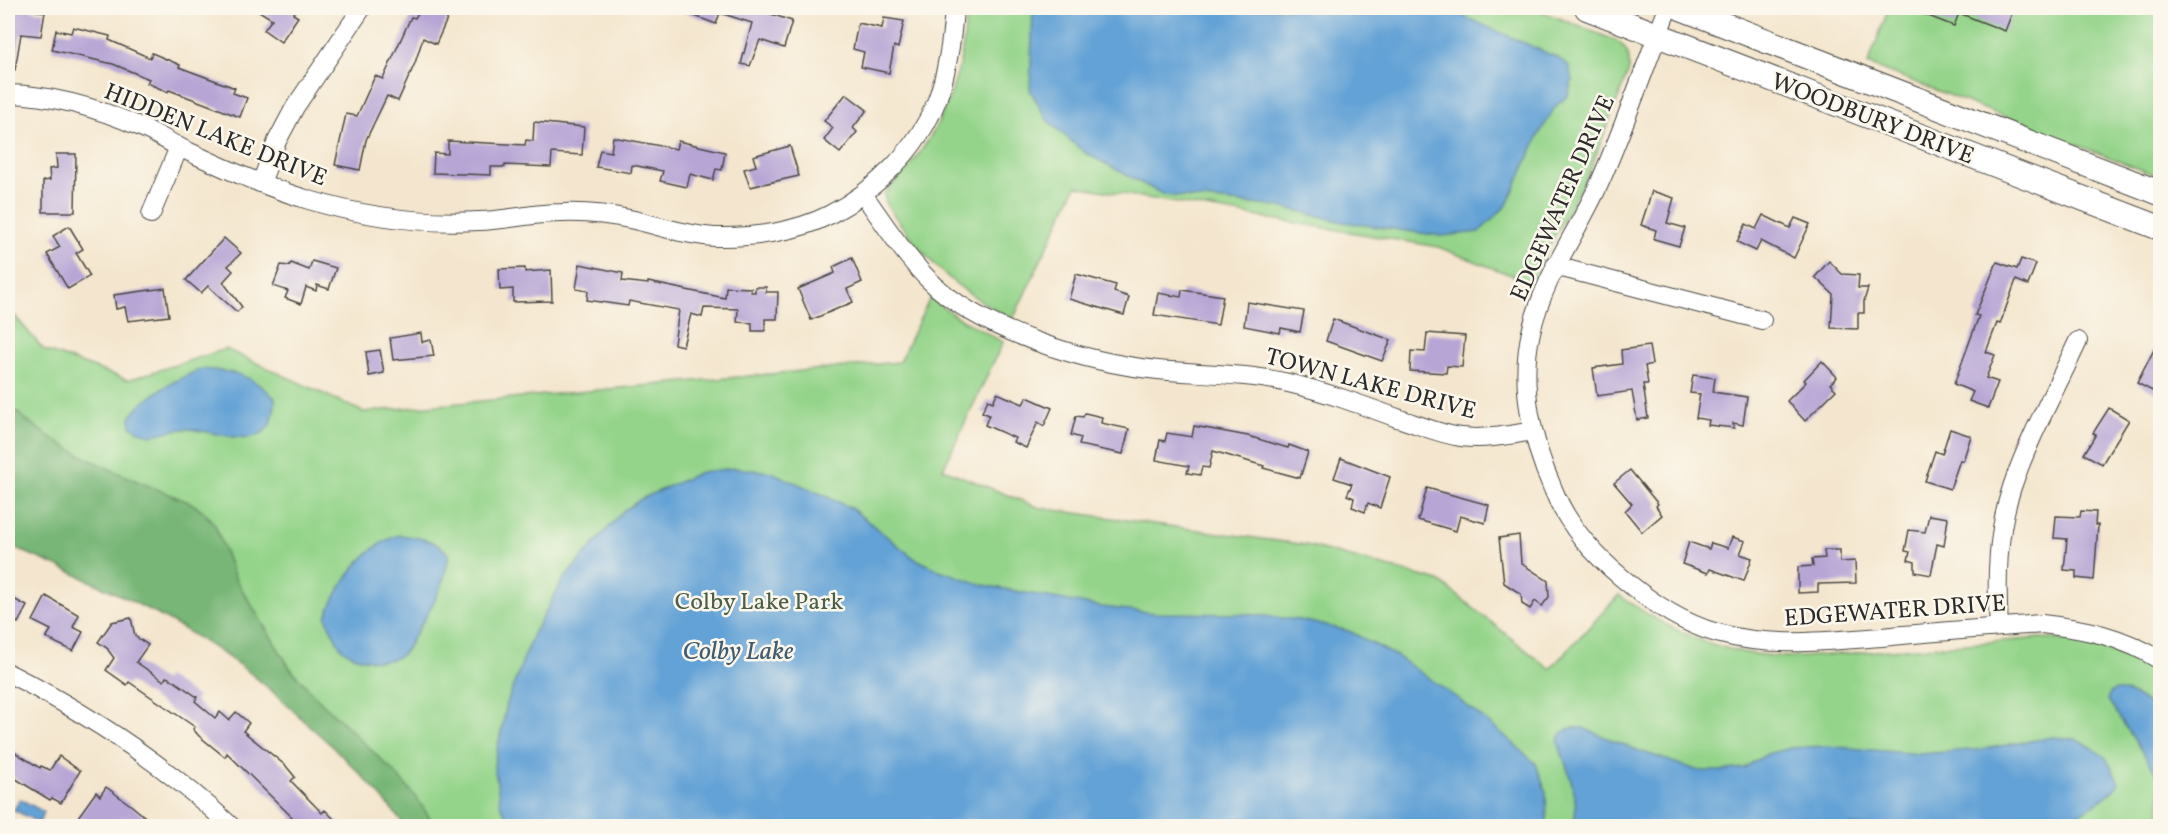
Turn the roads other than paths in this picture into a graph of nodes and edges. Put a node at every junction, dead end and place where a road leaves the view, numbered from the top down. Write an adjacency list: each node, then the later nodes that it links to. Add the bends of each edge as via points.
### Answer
1 (362, 8): 9 (street, via 295,107)
2 (954, 8): 11 (street, HIDDEN LAKE DRIVE, via 946,70 936,102 906,152)
3 (1587, 8): 6 (main road, WOODBURY DRIVE)
4 (1668, 8): 6 (street, EDGEWATER DRIVE)
5 (1681, 8): 10 (main road, WOODBURY DRIVE)
6 (1657, 35): 13 (main road, WOODBURY DRIVE); 14 (street, EDGEWATER DRIVE, via 1599,183)
7 (8, 94): 8 (street, HIDDEN LAKE DRIVE, via 32,94 80,105 142,127)
8 (179, 147): 9 (street, HIDDEN LAKE DRIVE); 12 (street)
9 (261, 183): 11 (street, HIDDEN LAKE DRIVE, via 353,212 394,219 482,221 593,214 714,237 790,229 828,216)
10 (2160, 193)
11 (863, 194): 17 (street, TOWN LAKE DRIVE, via 930,280 985,319 1035,340 1121,366 1281,381 1461,437 1488,438)
12 (151, 214)
13 (2160, 228)
14 (1555, 266): 15 (street); 17 (street, EDGEWATER DRIVE, via 1530,334 1527,371)
15 (1762, 320)
16 (2078, 341): 18 (street, via 2022,460 2003,520 1996,588)
17 (1533, 431): 18 (street, EDGEWATER DRIVE, via 1557,500 1579,535 1607,566 1678,618 1717,633 1800,644)
18 (1998, 627): 19 (street, EDGEWATER DRIVE, via 2042,624 2079,628 2115,637)
19 (2160, 660)
20 (8, 673): 21 (street, via 80,712 145,755)
21 (231, 826)

